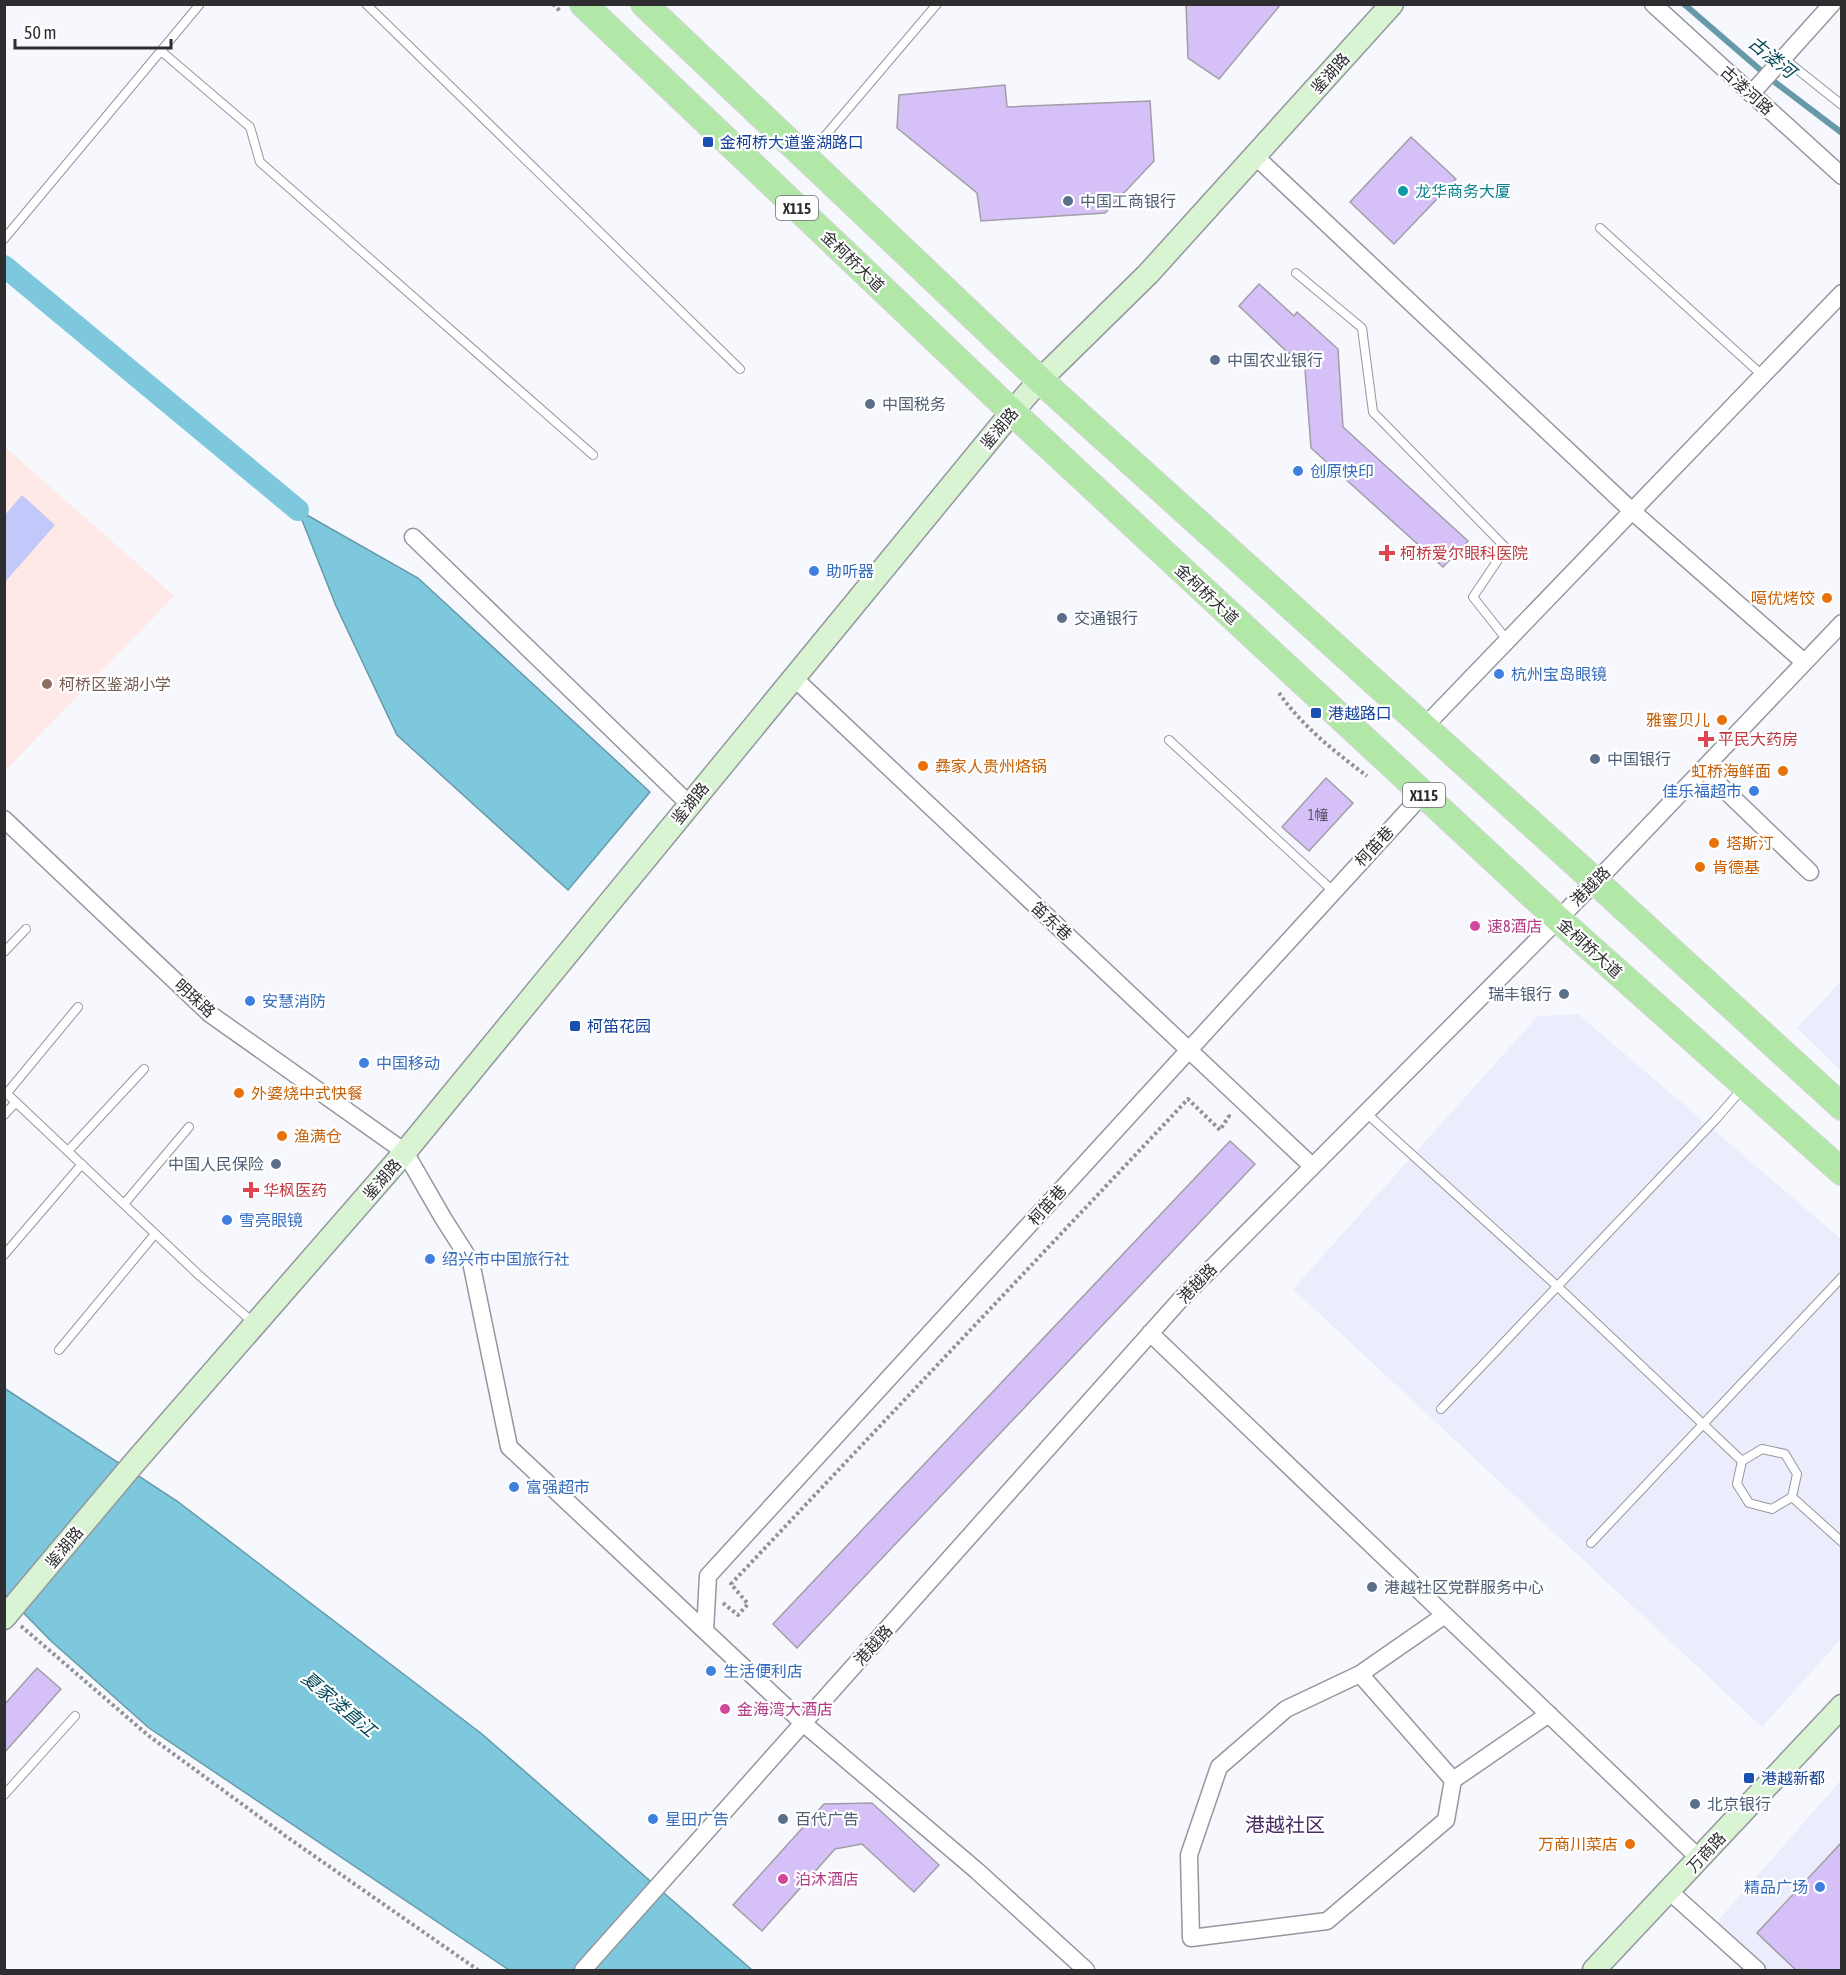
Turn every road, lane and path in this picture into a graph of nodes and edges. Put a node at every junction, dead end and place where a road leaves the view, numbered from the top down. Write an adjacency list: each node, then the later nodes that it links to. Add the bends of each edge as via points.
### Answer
1 (200, 4): 9 (lane)
2 (366, 4): 20 (lane)
3 (583, 4): 23 (main road, 金柯桥大道 / X115)
4 (644, 4): 14 (main road, X115)
5 (937, 4): 14 (lane)
6 (1392, 4): 13 (street, 鉴湖路)
7 (1832, 4): 10 (street)
8 (1654, 5): 11 (street, 古溇河路)
9 (161, 51): 17 (lane); 24 (lane, via 250,127 260,162)
10 (1779, 64): 11 (street); 12 (lane)
11 (1756, 89): 15 (street, 古溇河路)
12 (1842, 105)
13 (1255, 156): 22 (street, 鉴湖路, via 1148,274); 25 (street)
14 (806, 158): 22 (main road, X115)
15 (1842, 176)
16 (1600, 228): 21 (lane)
17 (7, 237)
18 (1296, 273): 28 (lane, via 1362,328 1373,412 1506,548 1473,597)
19 (1842, 293): 21 (street)
20 (740, 369)
21 (1762, 375): 25 (street)
22 (1040, 380): 23 (street, 鉴湖路); 31 (main road, X115)
23 (1012, 412): 30 (street, 鉴湖路); 34 (main road, 金柯桥大道 / X115)
24 (593, 455)
25 (1632, 511): 28 (street); 29 (street)
26 (413, 537): 35 (street)
27 (1842, 623): 29 (street, 港越路)
28 (1507, 640): 31 (street)
29 (1804, 662): 33 (street, 港越路)
30 (793, 676): 35 (street, 鉴湖路); 44 (street, 笛东巷)
31 (1424, 726): 38 (main road, X115)
32 (1168, 740): 39 (lane)
33 (1703, 769): 37 (street); 38 (street, 港越路)
34 (1423, 794): 39 (street, 柯笛巷); 40 (main road, 金柯桥大道 / X115)
35 (689, 804): 55 (street, 鉴湖路)
36 (4, 819): 55 (street, 明珠路, via 210,1014)
37 (1810, 872)
38 (1595, 881): 40 (street, 港越路); 49 (main road, X115)
39 (1333, 891): 44 (street, 柯笛巷)
40 (1558, 920): 46 (main road, 金柯桥大道 / X115); 51 (street, 港越路)
41 (26, 929): 42 (lane)
42 (4, 952)
43 (78, 1007): 47 (lane)
44 (1188, 1049): 57 (street, 笛东巷); 73 (street, 柯笛巷, via 708,1576)
45 (144, 1070): 54 (lane)
46 (1745, 1086): 58 (main road, 金柯桥大道 / X115); 63 (lane)
47 (6, 1092): 48 (lane)
48 (16, 1102): 52 (lane); 54 (lane)
49 (1842, 1107)
50 (1222, 1109): 73 (path, via 1229,1116 1220,1130 1188,1099 731,1584 748,1604 738,1615)
51 (1365, 1112): 57 (street, 港越路); 63 (lane)
52 (4, 1116)
53 (189, 1127): 59 (lane)
54 (68, 1151): 56 (lane)
55 (405, 1152): 64 (street, 鉴湖路); 76 (street, via 471,1262 509,1447)
56 (82, 1164): 59 (lane); 61 (lane)
57 (1312, 1166): 65 (street, 港越路)
58 (1842, 1172)
59 (124, 1204): 60 (lane)
60 (155, 1234): 64 (lane); 66 (lane)
61 (4, 1255)
62 (1842, 1277): 68 (lane)
63 (1557, 1286): 67 (lane); 68 (lane)
64 (255, 1324): 74 (street, 鉴湖路)
65 (1150, 1333): 75 (street); 81 (street, 港越路)
66 (59, 1350)
67 (1441, 1409)
68 (1703, 1424): 69 (lane); 72 (lane)
69 (1742, 1461): 70 (lane, via 1737,1484 1749,1503 1772,1509); 70 (lane, via 1762,1449 1785,1454 1797,1474)
70 (1792, 1497): 71 (lane)
71 (1842, 1542)
72 (1591, 1543)
73 (708, 1589): 76 (street, 柯笛巷)
74 (9, 1613): 86 (path, via 149,1736)
75 (1445, 1615): 77 (street); 79 (street)
76 (705, 1631): 81 (street)
77 (1360, 1674): 82 (street); 82 (street, via 1286,1709 1219,1767 1189,1855 1191,1938 1327,1921 1446,1821)
78 (1842, 1706): 84 (street, 万商路)
79 (1549, 1714): 82 (street); 84 (street)
80 (75, 1716): 83 (lane)
81 (803, 1723): 87 (street, 港越路); 88 (street, via 976,1870)
82 (1453, 1780)
83 (4, 1795)
84 (1699, 1858): 85 (street, 万商路)
85 (1669, 1891): 89 (street, 万商路); 90 (street)
86 (478, 1971)
87 (583, 1971)
88 (1086, 1971)
89 (1594, 1971)
90 (1757, 1971)

